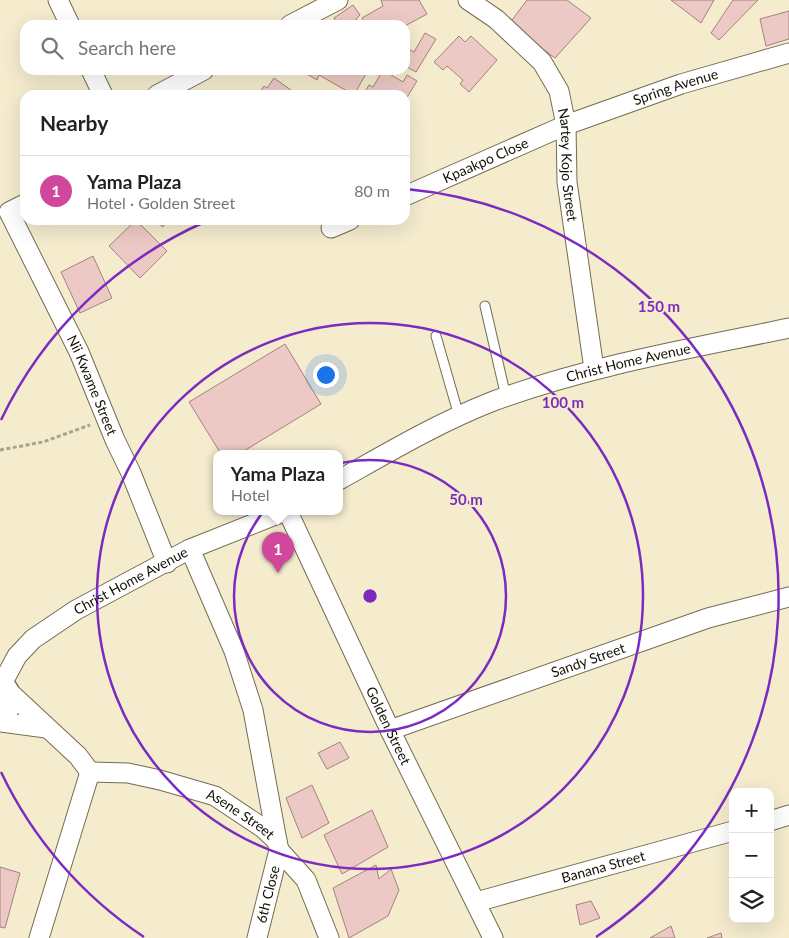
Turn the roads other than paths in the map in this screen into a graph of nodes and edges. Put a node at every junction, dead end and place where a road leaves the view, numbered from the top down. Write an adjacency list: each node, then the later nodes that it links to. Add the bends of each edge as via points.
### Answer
1 (58, 0): 4 (street)
2 (338, 0): 5 (street)
3 (468, 0): 11 (street, Nartey Kojo Street, via 496,19 542,62 560,91)
4 (68, 20)
5 (300, 20)
6 (789, 53): 11 (street, Spring Avenue, via 681,84)
7 (93, 75): 9 (street)
8 (194, 75): 10 (street)
9 (101, 90)
10 (166, 90)
11 (566, 125): 12 (street, Kpaakpo Close); 19 (street, Nartey Kojo Street, via 567,182)
12 (410, 194)
13 (24, 225): 26 (street, Nii Kwame Street)
14 (338, 225): 15 (street)
15 (331, 228)
16 (485, 306): 20 (lane)
17 (789, 328): 19 (street, Christ Home Avenue)
18 (436, 336): 21 (lane)
19 (594, 369): 20 (street, Christ Home Avenue)
20 (506, 397): 21 (street, Christ Home Avenue)
21 (459, 417): 22 (street, Christ Home Avenue, via 414,437)
22 (343, 478)
23 (275, 515): 25 (street, Christ Home Avenue)
24 (289, 515): 32 (street, Golden Street)
25 (190, 549): 26 (street, Christ Home Avenue); 37 (street, via 234,651 253,710)
26 (167, 563): 28 (street, Christ Home Avenue, via 76,610 33,639 17,656)
27 (789, 597): 32 (street, Sandy Street, via 708,618)
28 (3, 686): 29 (street, via 9,704); 31 (street)
29 (0, 717)
30 (0, 722): 31 (street)
31 (46, 728): 33 (street, via 78,756)
32 (390, 730): 38 (street, Golden Street)
33 (90, 772): 37 (street, Asene Street, via 128,773 215,796 264,828); 39 (street)
34 (789, 815): 35 (street)
35 (774, 820)
36 (729, 832): 38 (street, Banana Street)
37 (278, 845): 40 (street, 6th Close); 41 (street, Asene Street, via 306,880)
38 (476, 902): 42 (street, Golden Street)
39 (39, 938)
40 (257, 938)
41 (329, 938)
42 (493, 938)

